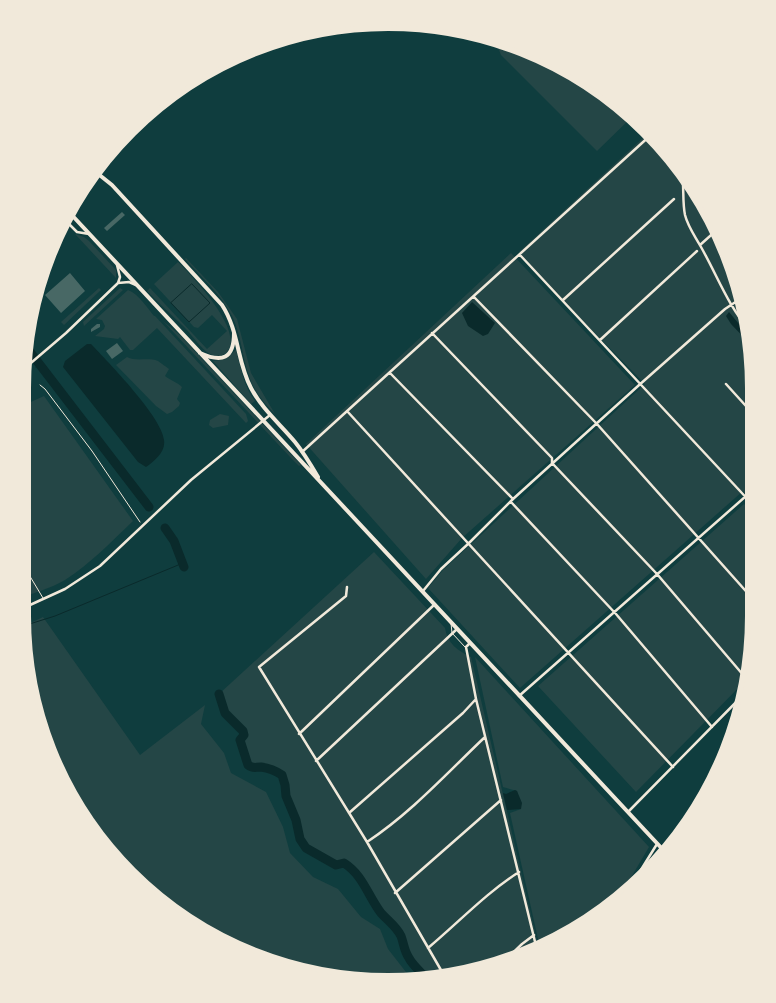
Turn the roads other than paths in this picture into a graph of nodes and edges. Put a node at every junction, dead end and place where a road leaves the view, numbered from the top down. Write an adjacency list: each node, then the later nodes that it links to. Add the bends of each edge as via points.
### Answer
1 (648, 138): 12 (street)
2 (99, 174): 21 (main road, via 210,290)
3 (683, 181): 4 (street)
4 (684, 185): 10 (street, via 685,214)
5 (674, 199): 17 (street)
6 (72, 215): 9 (main road)
7 (68, 223): 9 (street, via 77,232)
8 (713, 233): 10 (street)
9 (90, 234): 13 (main road)
10 (700, 245): 19 (street)
11 (697, 251): 23 (street)
12 (520, 255): 16 (street); 17 (street)
13 (117, 264): 14 (street); 15 (main road)
14 (118, 284): 15 (street, via 129,282); 25 (street)
15 (137, 285): 24 (main road)
16 (474, 297): 22 (street); 33 (street)
17 (563, 300): 23 (street)
18 (738, 301): 19 (street)
19 (731, 306): 20 (street); 27 (street)
20 (743, 322)
21 (234, 328): 24 (main road, via 234,344 228,355 217,358); 31 (main road, via 248,380)
22 (432, 333): 26 (street); 35 (street, via 552,458)
23 (600, 340): 27 (street)
24 (198, 352): 32 (main road)
25 (28, 366)
26 (390, 373): 30 (street); 40 (street)
27 (640, 384): 33 (street); 38 (street)
28 (726, 384): 29 (street)
29 (748, 408)
30 (347, 410): 34 (street); 42 (street)
31 (270, 415): 32 (street); 34 (main road)
32 (263, 421): 36 (main road); 48 (street, via 191,480 113,556 82,579)
33 (597, 424): 35 (street); 41 (street)
34 (302, 452): 36 (main road)
35 (552, 464): 40 (street); 44 (street)
36 (320, 481): 46 (main road)
37 (748, 494): 38 (street)
38 (745, 497): 39 (street); 41 (street)
39 (748, 500)
40 (512, 501): 42 (street); 51 (street)
41 (700, 538): 44 (street); 47 (street)
42 (468, 544): 46 (street); 57 (street)
43 (28, 573): 48 (lane)
44 (656, 574): 51 (street); 58 (street)
45 (347, 587): 63 (street, via 346,596 259,667)
46 (423, 591): 49 (main road)
47 (748, 593)
48 (44, 600): 50 (street)
49 (435, 604): 52 (main road); 63 (street)
50 (28, 606)
51 (615, 612): 57 (street); 62 (street)
52 (450, 621): 53 (main road); 54 (lane)
53 (457, 629): 54 (street); 55 (main road)
54 (452, 633): 56 (lane); 65 (street)
55 (470, 643): 56 (street); 59 (main road)
56 (466, 647): 60 (street)
57 (570, 652): 59 (street); 66 (street)
58 (743, 675)
59 (519, 696): 68 (main road)
60 (476, 699): 64 (street); 69 (street)
61 (738, 700): 62 (street)
62 (712, 727): 66 (street)
63 (299, 734): 65 (street)
64 (485, 736): 67 (street); 70 (street, via 390,826)
65 (316, 762): 69 (street)
66 (673, 767): 68 (street)
67 (500, 800): 73 (street); 75 (street)
68 (628, 812): 71 (main road)
69 (349, 814): 70 (street)
70 (366, 842): 75 (street)
71 (657, 844): 72 (main road); 74 (street)
72 (662, 849)
73 (519, 872): 76 (street); 78 (street, via 491,891)
74 (638, 875)
75 (395, 893): 78 (street)
76 (534, 936): 77 (street); 79 (street)
77 (536, 943)
78 (428, 948): 80 (street)
79 (512, 953)
80 (442, 971)

